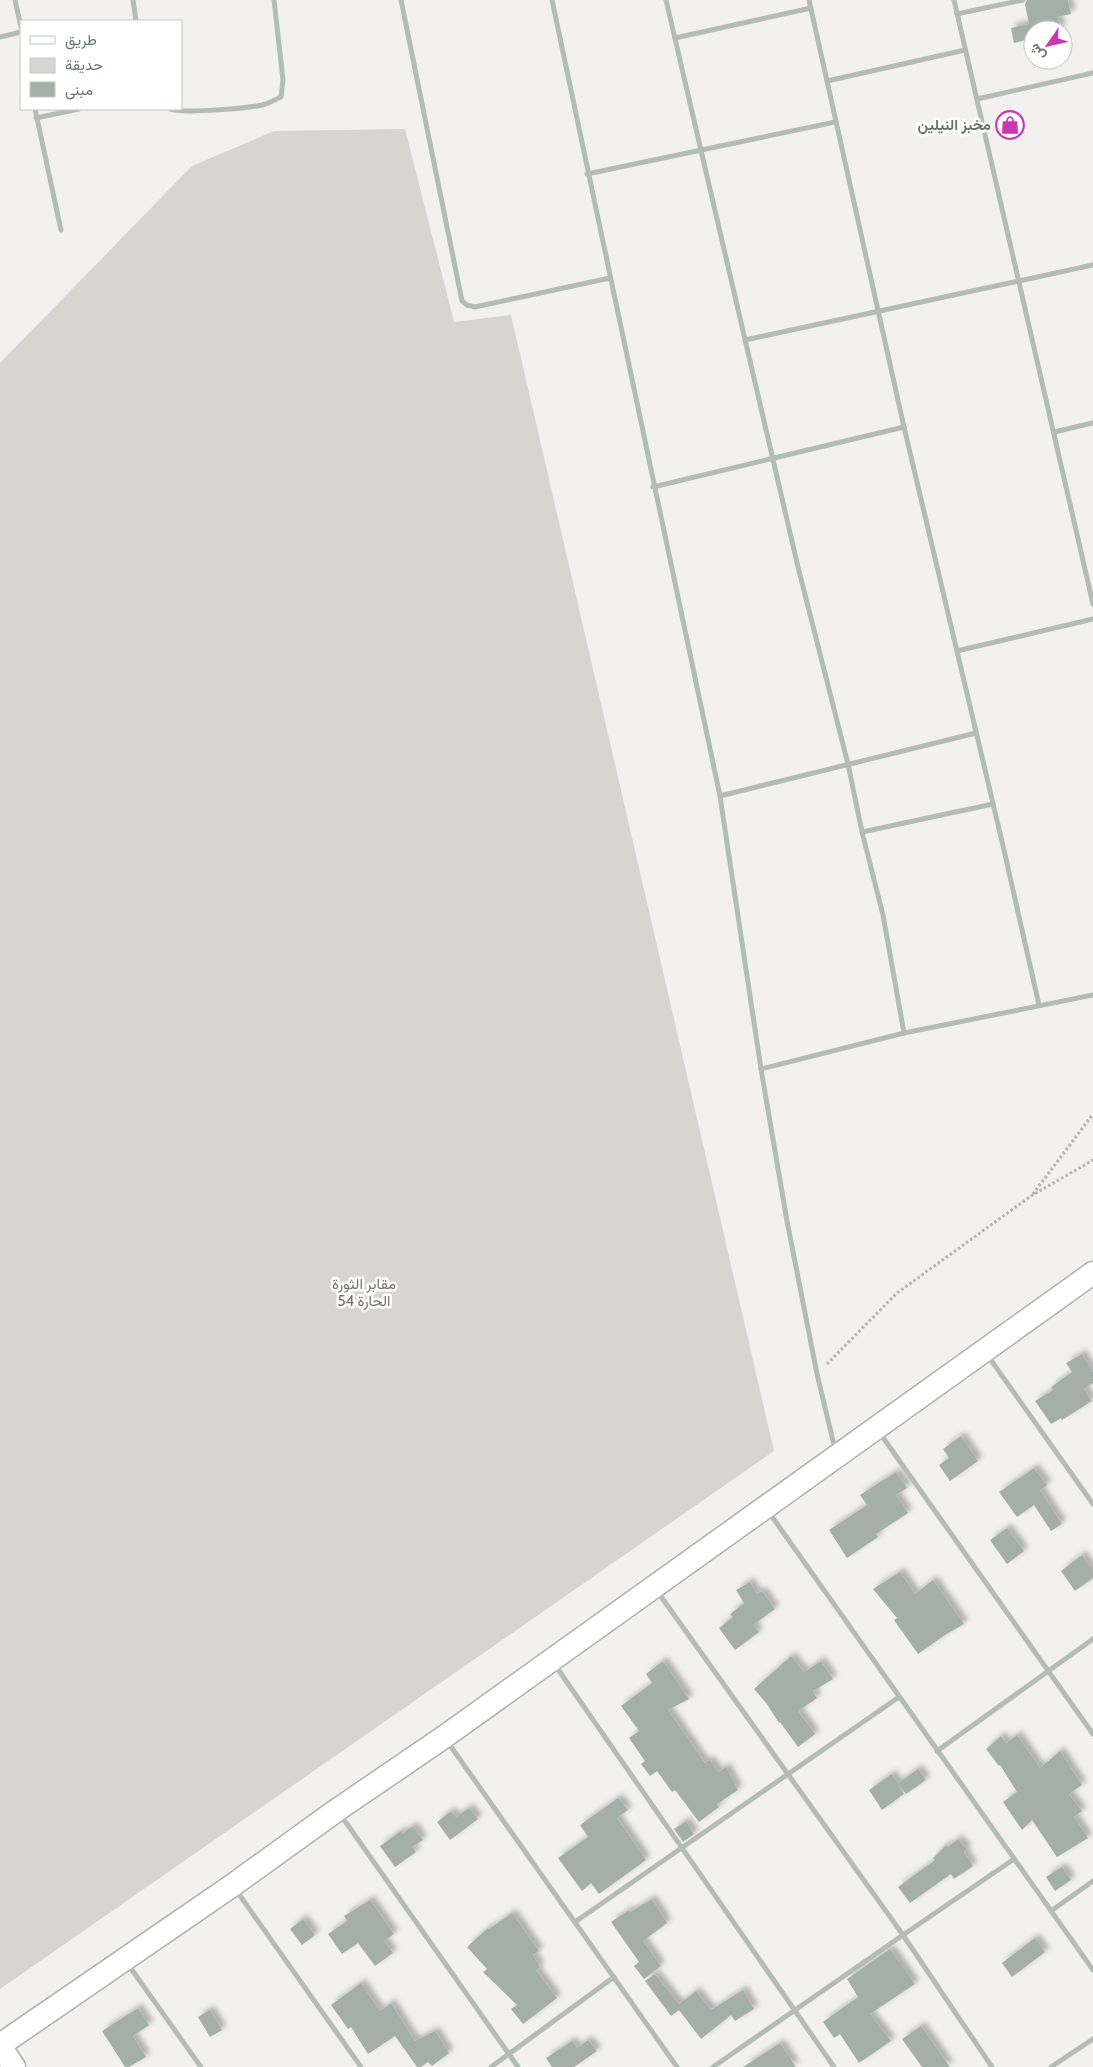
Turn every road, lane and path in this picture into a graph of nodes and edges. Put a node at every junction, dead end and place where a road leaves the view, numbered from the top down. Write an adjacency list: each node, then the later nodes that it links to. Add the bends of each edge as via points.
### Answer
1 (15, 0): 13 (street)
2 (133, 0): 12 (street)
3 (274, 0): 23 (street, via 283,80 280,97 265,104 192,112)
4 (401, 0): 30 (street, via 462,301 475,307)
5 (552, 0): 27 (street)
6 (666, 0): 16 (street)
7 (809, 0): 10 (street)
8 (954, 0): 11 (street)
9 (1023, 0): 11 (street)
10 (811, 8): 16 (street); 19 (street)
11 (957, 14): 17 (street)
12 (136, 20)
13 (20, 22)
14 (20, 32): 15 (street)
15 (0, 37)
16 (675, 38): 26 (street)
17 (965, 50): 19 (street); 20 (street)
18 (1093, 73): 20 (street)
19 (827, 81): 25 (street)
20 (977, 99): 31 (street)
21 (35, 110): 24 (street)
22 (74, 110): 24 (street)
23 (173, 110)
24 (36, 118): 28 (street)
25 (835, 122): 26 (street); 32 (street)
26 (700, 151): 27 (street); 33 (street)
27 (587, 174): 30 (street)
28 (61, 230)
29 (1093, 265): 31 (street)
30 (610, 278): 38 (street)
31 (1019, 281): 32 (street); 36 (street)
32 (878, 311): 33 (street); 35 (street)
33 (745, 340): 37 (street)
34 (1093, 423): 36 (street)
35 (904, 427): 37 (street); 41 (street)
36 (1054, 432): 39 (street)
37 (773, 459): 38 (street); 43 (street)
38 (653, 488): 44 (street)
39 (1093, 604)
40 (1093, 619): 41 (street)
41 (957, 651): 42 (street)
42 (976, 733): 43 (street); 45 (street)
43 (848, 764): 44 (street); 46 (street)
44 (720, 796): 50 (street)
45 (993, 804): 46 (street); 48 (street)
46 (862, 832): 49 (street, via 883,915)
47 (1093, 995): 48 (street)
48 (1038, 1005): 49 (street)
49 (904, 1033): 50 (street)
50 (760, 1069): 56 (street)
51 (1093, 1114): 53 (path)
52 (1093, 1160): 53 (path)
53 (1031, 1196): 56 (path, via 897,1293)
54 (1092, 1277): 55 (main road)
55 (984, 1350): 57 (main road); 59 (street)
56 (817, 1374): 58 (street)
57 (876, 1427): 58 (main road); 64 (street)
58 (836, 1454): 60 (main road)
59 (1093, 1504)
60 (764, 1506): 61 (main road); 65 (street)
61 (654, 1586): 63 (main road); 69 (street)
62 (1093, 1640): 64 (street)
63 (551, 1660): 67 (main road); 71 (street)
64 (1048, 1671): 66 (street); 68 (street)
65 (899, 1697): 68 (street); 69 (street)
66 (1093, 1734)
67 (444, 1737): 70 (main road); 76 (street)
68 (937, 1751): 72 (street)
69 (788, 1776): 71 (street); 77 (street)
70 (337, 1810): 74 (main road); 84 (street)
71 (682, 1849): 76 (street); 81 (street)
72 (1014, 1860): 75 (street); 77 (street)
73 (1093, 1881): 75 (street)
74 (233, 1885): 78 (main road); 87 (street)
75 (1051, 1911): 79 (street)
76 (575, 1922): 80 (street)
77 (903, 1935): 81 (street); 93 (street)
78 (124, 1958): 83 (main road); 86 (street)
79 (1093, 1970)
80 (614, 1977): 84 (street); 90 (street)
81 (796, 2011): 91 (street); 92 (street)
82 (1093, 2039): 94 (street)
83 (0, 2046): 85 (main road)
84 (509, 2054): 88 (street); 89 (street)
85 (14, 2067)
86 (201, 2067)
87 (361, 2067)
88 (491, 2067)
89 (518, 2067)
90 (677, 2067)
91 (713, 2067)
92 (834, 2067)
93 (992, 2067)
94 (1051, 2067)

